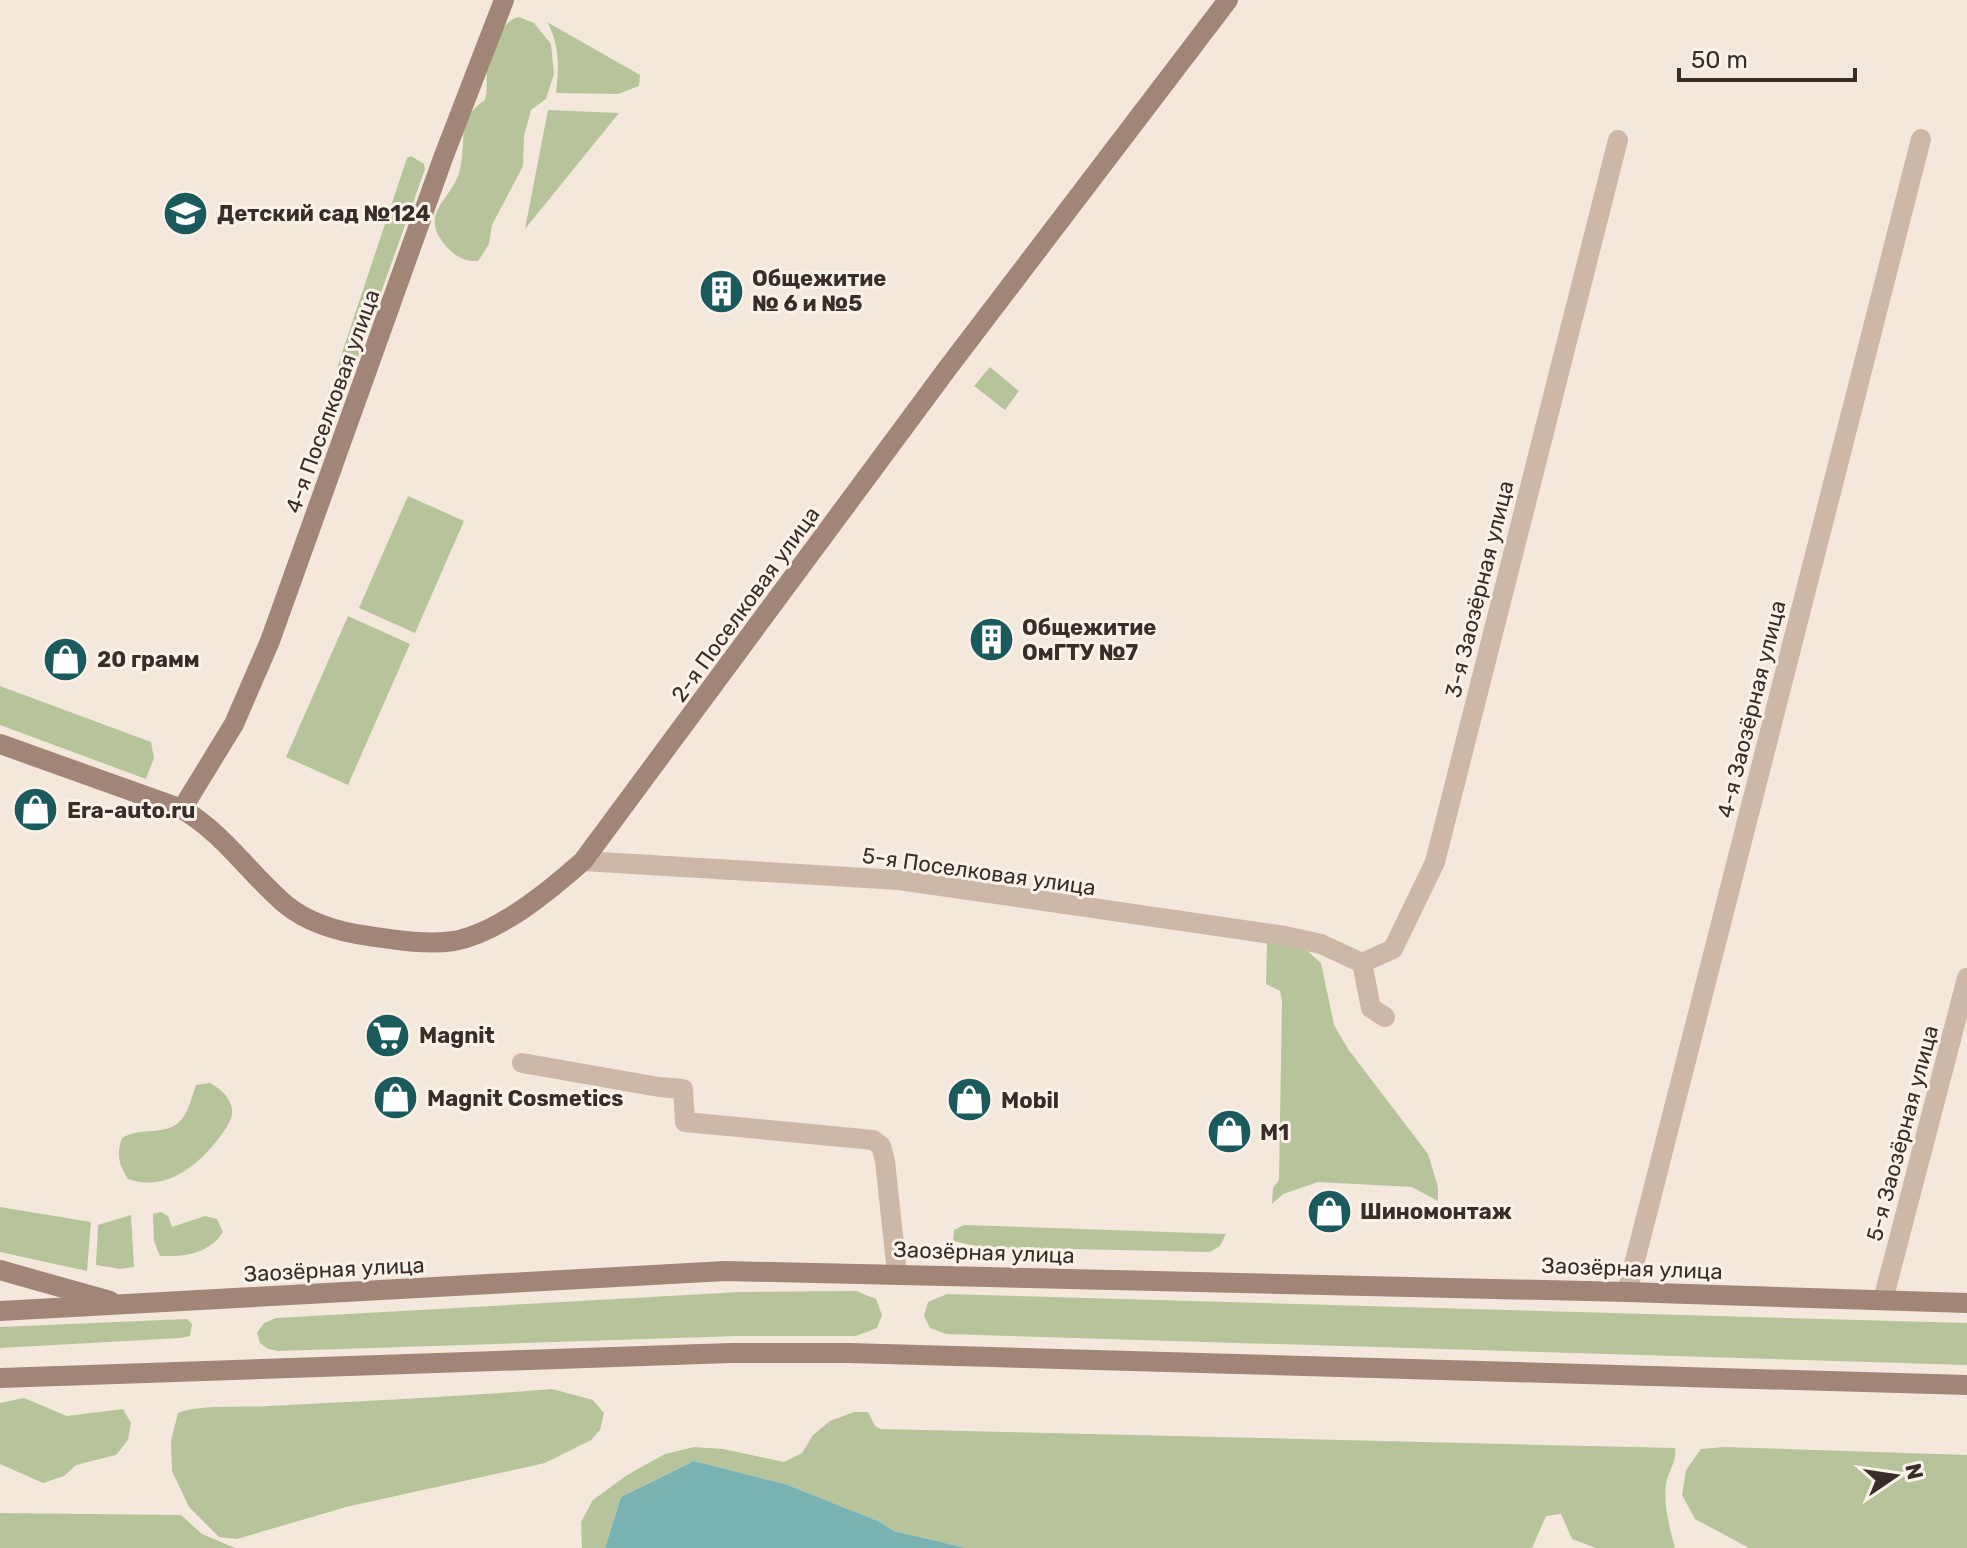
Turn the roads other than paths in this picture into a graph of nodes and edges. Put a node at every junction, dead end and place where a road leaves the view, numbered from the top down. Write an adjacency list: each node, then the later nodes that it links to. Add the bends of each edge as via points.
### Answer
1 (504, 0): 6 (main road, 4-я Поселковая улица, via 270,641 234,724)
2 (1228, 0): 7 (main road, 2-я Поселковая улица)
3 (1921, 139): 14 (street, 4-я Заозёрная улица)
4 (1618, 140): 8 (street, 3-я Заозёрная улица, via 1435,862 1393,949)
5 (0, 744): 6 (main road, 2-я Поселковая улица)
6 (182, 809): 7 (main road, 2-я Поселковая улица, via 205,822 287,905 311,920 341,932 395,940 454,941 473,935 546,893)
7 (583, 861): 8 (street, 5-я Поселковая улица, via 899,880 1285,936 1321,944)
8 (1362, 963): 10 (street, via 1371,1008)
9 (1967, 978): 15 (street, 5-я Заозёрная улица)
10 (1385, 1017)
11 (522, 1063): 13 (street, via 683,1089 685,1122 873,1140 885,1161)
12 (0, 1270): 17 (main road)
13 (897, 1273): 14 (main road, Заозёрная улица); 17 (main road, Заозёрная улица, via 725,1271)
14 (1627, 1292): 15 (main road, Заозёрная улица)
15 (1883, 1300): 16 (main road, Заозёрная улица)
16 (1967, 1303)
17 (125, 1305): 18 (main road, Заозёрная улица)
18 (0, 1311)
19 (0, 1378): 20 (main road, via 804,1353)
20 (1967, 1385)

